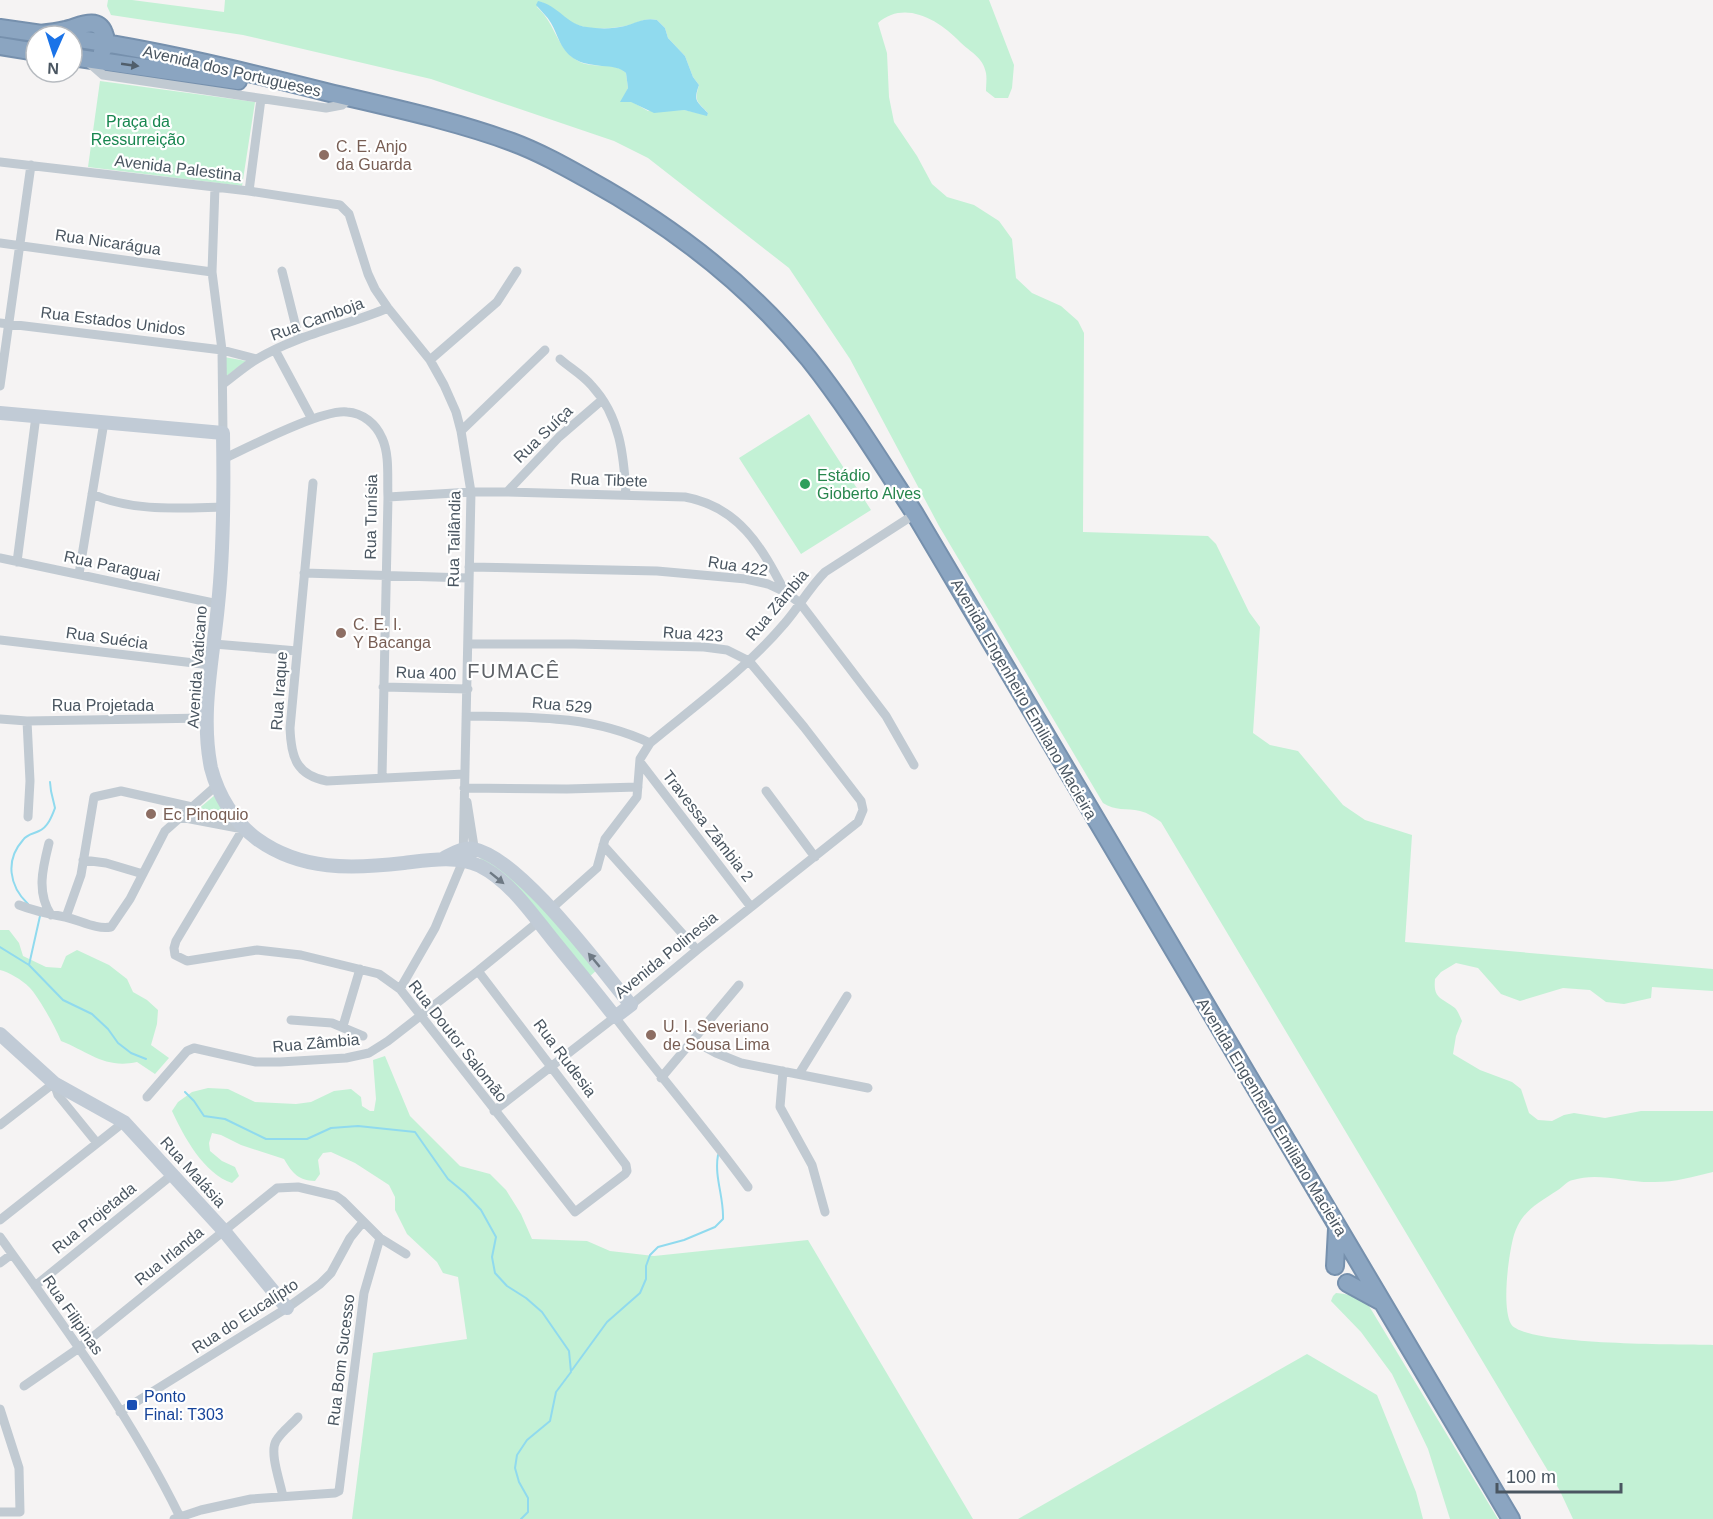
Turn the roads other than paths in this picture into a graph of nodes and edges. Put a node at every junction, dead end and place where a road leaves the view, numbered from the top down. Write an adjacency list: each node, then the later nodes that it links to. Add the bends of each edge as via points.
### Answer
1 (84, 27): 5 (highway, via 93,24 102,28)
2 (0, 28): 3 (highway)
3 (24, 38)
4 (84, 40): 5 (highway, Avenida dos Portugueses)
5 (106, 43): 8 (highway, via 96,54); 11 (highway, Avenida dos Portugueses)
6 (24, 45): 7 (highway)
7 (0, 46)
8 (84, 55)
9 (84, 57): 11 (highway, Avenida dos Portugueses, one-way to 11)
10 (84, 62): 12 (street, via 103,75)
11 (345, 97): 12 (street, via 342,105 326,108); 49 (highway, Avenida Engenheiro Emiliano Macieira, via 512,142 564,166 661,224 726,275 807,357 835,392)
12 (261, 99): 16 (street)
13 (0, 162): 14 (street, Avenida Palestina)
14 (31, 165): 15 (street, Avenida Palestina); 19 (street)
15 (215, 187): 16 (street, Avenida Palestina); 22 (street, Avenida Vaticano)
16 (249, 191): 17 (street, Avenida Palestina, via 335,203)
17 (349, 214): 23 (street, Rua Tailândia, via 368,274)
18 (0, 243): 19 (street, Rua Nicarágua)
19 (20, 246): 22 (street, Rua Nicarágua); 24 (street)
20 (282, 271): 25 (street)
21 (517, 271): 31 (street, via 497,302)
22 (212, 272): 26 (street, Avenida Vaticano)
23 (388, 308): 25 (street, Rua Camboja); 31 (street, Rua Tailândia)
24 (4, 323): 26 (street, Rua Estados Unidos); 33 (street)
25 (299, 339): 27 (street, Rua Camboja)
26 (222, 350): 29 (street, Rua Camboja); 32 (street, Avenida Vaticano)
27 (275, 350): 29 (street, Rua Camboja); 37 (street)
28 (544, 350): 39 (street)
29 (256, 359): 32 (street, Rua Camboja)
30 (560, 359): 34 (street, via 593,386)
31 (430, 360): 39 (street, Rua Tailândia, via 456,412)
32 (223, 384): 40 (street, Avenida Vaticano)
33 (0, 386)
34 (602, 399): 44 (street, Rua Suíça, via 559,436); 46 (street, via 622,441)
35 (0, 413): 36 (street)
36 (36, 416): 38 (street); 51 (street)
37 (312, 419): 41 (street, Rua Tunísia); 47 (street, Rua Tunísia, via 346,411 371,422 385,447)
38 (104, 422): 40 (street); 45 (street)
39 (461, 431): 43 (street, Rua Tailândia)
40 (223, 433): 41 (street, Avenida Vaticano)
41 (223, 459): 48 (street, Avenida Vaticano)
42 (313, 483): 53 (street, Rua Iraque)
43 (471, 492): 44 (street, Rua Tibete); 47 (street, Rua Tibete); 52 (street, Rua Tailândia)
44 (507, 492): 46 (street, Rua Tibete)
45 (92, 494): 48 (street, via 139,507); 54 (street)
46 (626, 495): 57 (street, Rua Tibete, via 685,497 702,500 726,512 755,540)
47 (388, 497): 55 (street, Rua Tunísia)
48 (223, 507): 59 (street, Avenida Vaticano)
49 (915, 514): 58 (street, Rua Zâmbia, via 825,572); 131 (highway, Avenida Engenheiro Emiliano Macieira)
50 (0, 558): 51 (street, Rua Paraguai)
51 (17, 562): 54 (street, Rua Paraguai)
52 (469, 567): 56 (street, Rua Tailândia); 57 (street, Rua 422, via 657,571 746,579)
53 (304, 573): 55 (street); 63 (street, Rua Iraque)
54 (79, 574): 59 (street, Rua Paraguai)
55 (386, 576): 56 (street); 66 (street, Rua Tunísia)
56 (468, 578): 62 (street, Rua Tailândia)
57 (785, 592): 58 (street, Rua 422)
58 (800, 603): 64 (street, Rua Zâmbia); 74 (street, Rua 422, via 886,716)
59 (218, 604): 61 (street, Avenida Vaticano)
60 (0, 640): 65 (street, Rua Suécia)
61 (214, 644): 63 (street); 65 (street, Avenida Vaticano)
62 (468, 644): 64 (street, Rua 423, via 704,647 727,650); 67 (street, Rua Tailândia)
63 (297, 651): 76 (street, Rua Iraque, via 290,728 297,763 309,775 327,781)
64 (749, 661): 72 (street, Rua Zâmbia); 84 (street, Rua 423, via 861,801 863,810)
65 (211, 665): 69 (street, Avenida Vaticano)
66 (383, 687): 67 (street, Rua 400); 76 (street, Rua Tunísia)
67 (468, 689): 68 (street, Rua Tailândia)
68 (467, 716): 72 (street, Rua 529, via 585,721); 75 (street, Rua Tailândia)
69 (206, 718): 71 (street, Rua Projetada); 77 (street, Avenida Vaticano)
70 (0, 719): 71 (street, Rua Projetada)
71 (27, 721): 82 (street)
72 (650, 742): 73 (street, Rua Zâmbia)
73 (640, 762): 78 (street, Rua Zâmbia); 93 (street, Travessa Zâmbia 2)
74 (914, 765)
75 (464, 774): 76 (street, Rua Iraque); 79 (street, Rua Tailândia)
76 (382, 777)
77 (217, 785): 81 (street); 85 (street, Avenida Vaticano)
78 (639, 787): 79 (street); 87 (street, Rua Zâmbia, via 637,798)
79 (464, 788): 88 (street, Rua Tailândia)
80 (766, 791): 89 (street)
81 (192, 807): 83 (street); 90 (street, via 121,791 94,797)
82 (28, 817)
83 (180, 817): 85 (street); 91 (street, via 160,839)
84 (858, 822): 89 (street, Avenida Polinesia)
85 (243, 829): 88 (street, Avenida Vaticano, via 285,856 324,866); 99 (street, Rua Doutor Salomão, via 177,941 176,955 187,961 240,952 276,952)
86 (49, 843): 95 (street, via 41,891)
87 (603, 844): 94 (street, Rua Zâmbia, via 597,868); 98 (street)
88 (469, 856): 94 (street, Avenida Vaticano, via 496,858); 97 (street, Avenida Vaticano, one-way to 97, via 501,881); 103 (street)
89 (815, 857): 93 (street, Avenida Polinesia)
90 (83, 861): 91 (street); 96 (street)
91 (143, 874): 96 (street, via 111,927 97,927)
92 (19, 905): 95 (street)
93 (751, 907): 98 (street, Avenida Polinesia)
94 (551, 909): 101 (street, Avenida Vaticano, one-way to 94)
95 (51, 915): 96 (street)
96 (66, 917)
97 (538, 922): 100 (street, Rua Zâmbia); 104 (street, Avenida Vaticano)
98 (697, 950): 106 (street, Avenida Polinesia)
99 (360, 969): 103 (street, Rua Doutor Salomão, via 379,974); 110 (street)
100 (478, 971): 107 (street, Rua Zâmbia); 114 (street, Rua Rudesia)
101 (614, 984): 104 (street); 106 (street, Avenida Vaticano)
102 (739, 985): 113 (street)
103 (400, 989): 107 (street, Rua Doutor Salomão)
104 (598, 996): 108 (street, Avenida Vaticano)
105 (847, 996): 116 (street)
106 (631, 1005): 108 (street, Avenida Polinesia)
107 (419, 1015): 120 (street, Rua Zâmbia, via 377,1048 360,1056 256,1062 197,1048 187,1051); 121 (street, Rua Doutor Salomão)
108 (615, 1017): 114 (street, Avenida Polinesia); 117 (street, Avenida Vaticano)
109 (291, 1020): 110 (street)
110 (343, 1026): 112 (street)
111 (0, 1034): 118 (street, Rua Malásia)
112 (363, 1035)
113 (694, 1041): 115 (street, via 733,1060); 117 (street)
114 (553, 1066): 121 (street, Avenida Polinesia); 127 (street, Rua Rudesia, via 627,1171 579,1210)
115 (783, 1071): 116 (street); 128 (street, via 780,1107 812,1165)
116 (799, 1074): 119 (street)
117 (661, 1078): 126 (street, Avenida Vaticano)
118 (54, 1083): 122 (street, Rua Malásia); 123 (street); 124 (street, via 58,1095)
119 (868, 1088)
120 (147, 1096)
121 (494, 1112): 127 (street, Rua Doutor Salomão)
122 (124, 1122): 124 (street); 125 (street, Rua Malásia)
123 (0, 1125)
124 (97, 1143): 129 (street)
125 (173, 1174): 132 (street, Rua Malásia); 140 (street, Rua Projetada)
126 (748, 1187)
127 (572, 1211)
128 (825, 1212)
129 (0, 1221)
130 (363, 1222): 132 (street, Rua Irlanda, via 336,1196 298,1187 277,1188); 134 (street); 142 (street, Rua do Eucalípto, via 331,1273)
131 (1336, 1225): 138 (highway); 141 (highway, Avenida Engenheiro Emiliano Macieira)
132 (224, 1231): 142 (street, Rua Malásia); 143 (street, Rua Irlanda)
133 (0, 1237): 135 (street, Rua Filipinas)
134 (380, 1238): 136 (street); 148 (street, Rua Bom Sucesso, via 364,1293 340,1488 335,1493)
135 (12, 1254): 137 (street); 140 (street, Rua Filipinas)
136 (406, 1254)
137 (0, 1263)
138 (1335, 1266)
139 (1347, 1283): 141 (highway)
140 (35, 1286): 143 (street, Rua Filipinas)
141 (1382, 1302): 151 (highway, Avenida Engenheiro Emiliano Macieira)
142 (287, 1308): 146 (street, Rua do Eucalípto)
143 (79, 1348): 144 (street, Rua Irlanda); 146 (street, Rua Filipinas)
144 (24, 1386)
145 (0, 1409): 149 (street, via 19,1468 20,1512)
146 (120, 1412): 150 (street, Rua Filipinas, via 152,1463)
147 (298, 1417): 148 (street, via 274,1446)
148 (284, 1497): 150 (street, via 251,1499)
149 (0, 1512)
150 (178, 1518)
151 (1511, 1519)

